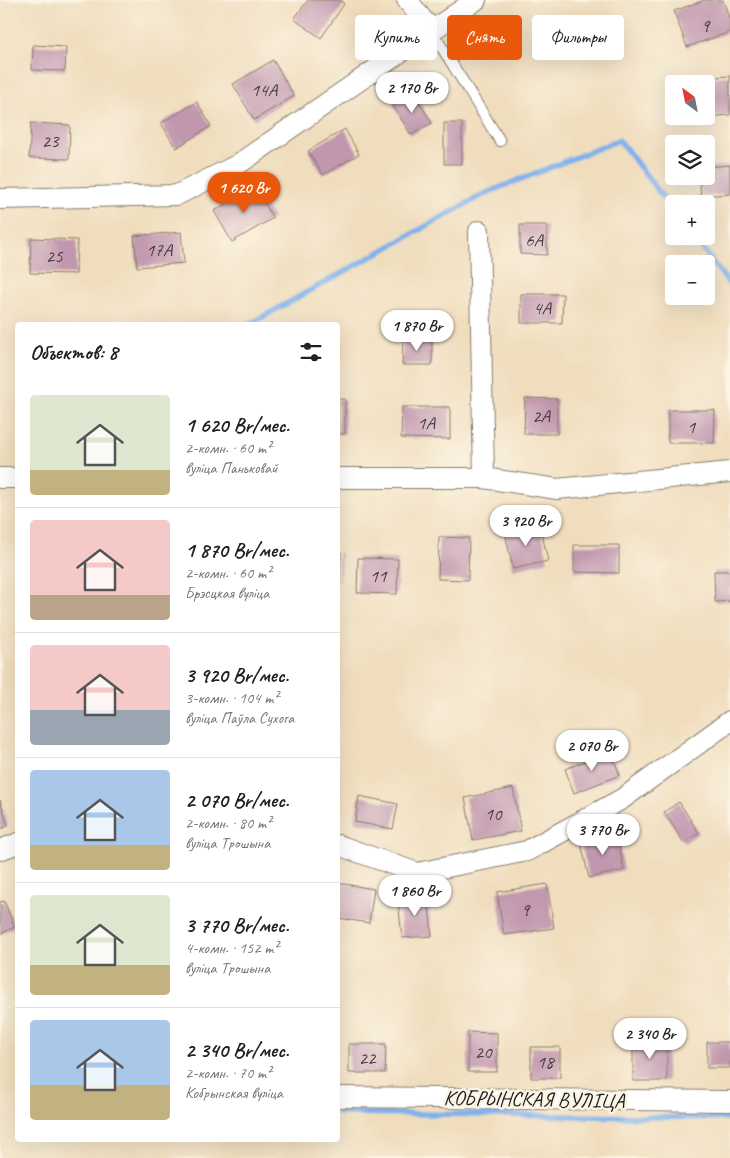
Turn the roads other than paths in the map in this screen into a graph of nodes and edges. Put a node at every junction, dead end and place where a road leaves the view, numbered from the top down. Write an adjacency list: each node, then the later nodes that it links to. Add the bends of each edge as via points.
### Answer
1 (407, 0): 3 (street)
2 (476, 0): 4 (street)
3 (419, 15)
4 (437, 26)
5 (437, 40): 7 (lane)
6 (388, 60): 8 (street, via 237,166 177,195)
7 (500, 141)
8 (0, 200)
9 (479, 231): 14 (street)
10 (730, 472): 14 (street, via 558,489)
11 (0, 478): 12 (street)
12 (15, 478)
13 (340, 478): 14 (street)
14 (484, 478)
15 (730, 721): 17 (street, via 622,799 527,851 417,873)
16 (15, 844): 18 (street)
17 (340, 846)
18 (0, 850)
19 (340, 1097): 20 (street, КОБРЫНСКАЯ ВУЛІЦА)
20 (730, 1101)

